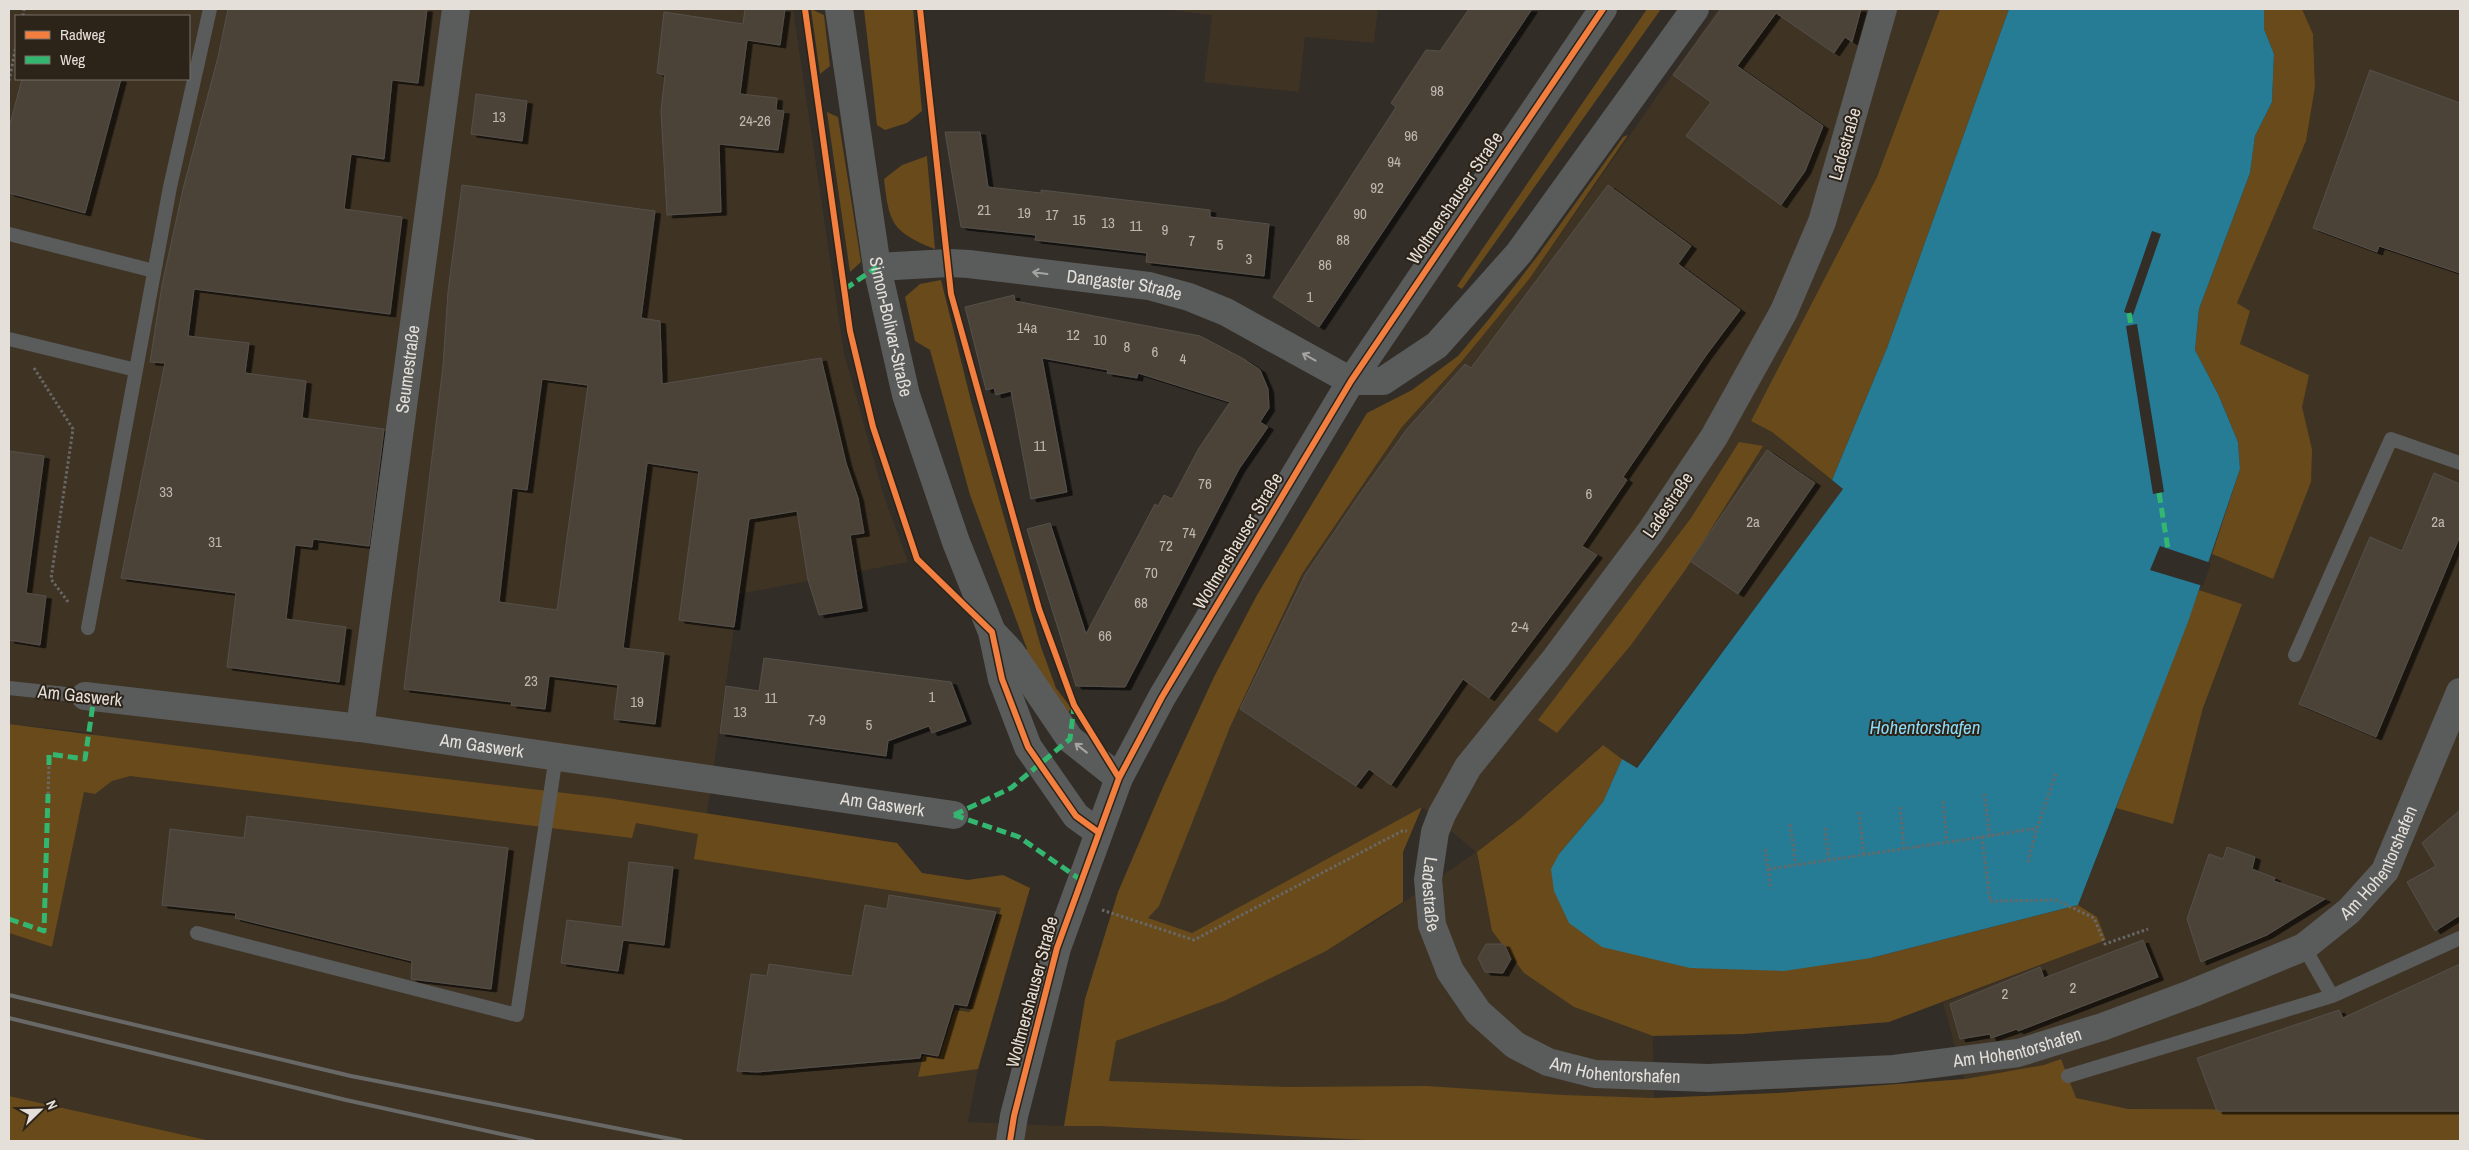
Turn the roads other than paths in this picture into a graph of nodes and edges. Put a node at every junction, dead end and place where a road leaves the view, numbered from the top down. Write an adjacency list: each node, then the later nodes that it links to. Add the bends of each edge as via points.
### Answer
1 (210, 9): 9 (lane)
2 (456, 9): 20 (street, Seumestraße)
3 (839, 9): 8 (street, Simon-Bolivar-Straße)
4 (1603, 9): 12 (street, Woltmershauser Straße)
5 (1695, 9): 12 (street, via 1519,253 1437,344 1383,381)
6 (1883, 9): 28 (street, Ladestraße, via 1822,222 1784,311 1714,437 1656,524 1556,658 1468,767 1442,814 1435,832 1428,879 1432,926)
7 (9, 234): 9 (lane)
8 (876, 267): 12 (street, Dangaster Straße, one-way to 8, via 1226,312 1150,286 962,264); 15 (street, Simon-Bolivar-Straße, via 906,395 956,542)
9 (154, 271): 11 (lane)
10 (9, 339): 11 (lane)
11 (136, 370): 14 (lane)
12 (1352, 381): 22 (street, Woltmershauser Straße, via 1162,697)
13 (2460, 464): 16 (lane, via 2391,439)
14 (88, 628)
15 (992, 632): 22 (street, Simon-Bolivar-Straße, one-way to 15, via 1070,739 1011,652); 24 (street, Simon-Bolivar-Straße, via 1002,679 1028,747 1076,816)
16 (2294, 655)
17 (9, 688): 19 (lane, Am Gaswerk)
18 (2460, 692): 27 (street, Am Hohentorshafen, via 2385,871 2349,911)
19 (85, 696): 20 (street, Am Gaswerk)
20 (360, 728): 21 (street, Am Gaswerk)
21 (556, 756): 23 (street, Am Gaswerk); 25 (lane, via 517,1015)
22 (1119, 778): 24 (street, Woltmershauser Straße)
23 (954, 815)
24 (1098, 832): 31 (street, Woltmershauser Straße, via 1057,948)
25 (197, 933)
26 (2460, 938): 29 (lane)
27 (2304, 947): 28 (street, Am Hohentorshafen, via 2194,993 2018,1053 1894,1069 1708,1078 1595,1074 1548,1062 1515,1045 1478,1012); 29 (lane)
28 (1450, 971)
29 (2332, 996): 30 (lane)
30 (2068, 1076)
31 (1010, 1141)

